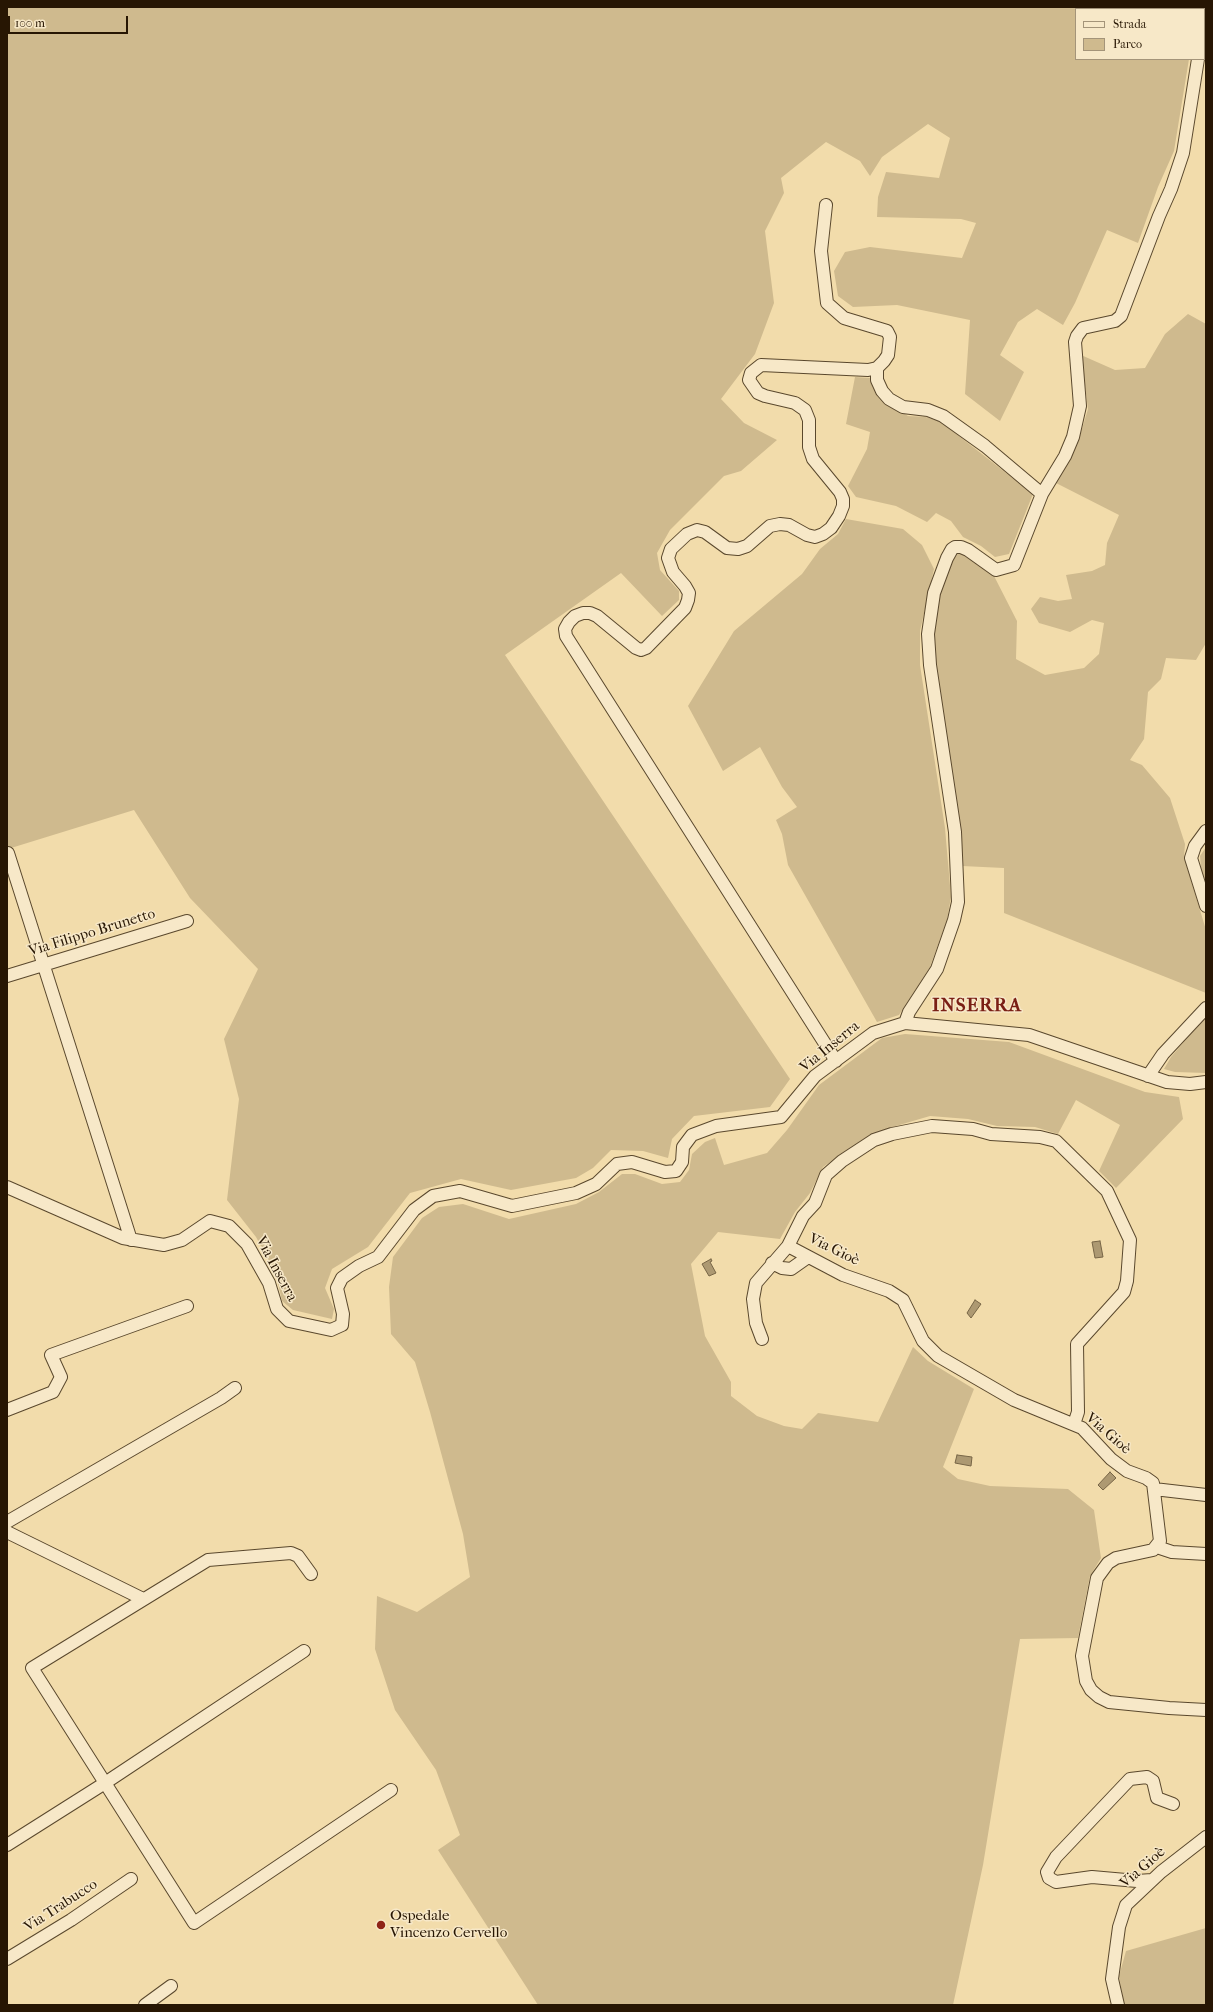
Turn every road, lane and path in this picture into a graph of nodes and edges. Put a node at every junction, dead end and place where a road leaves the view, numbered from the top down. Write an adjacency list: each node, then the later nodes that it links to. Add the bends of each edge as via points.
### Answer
1 (1198, 60): 4 (street, via 1183,153 1121,316 1115,321 1083,328 1075,342 1080,406 1073,437 1065,456)
2 (826, 205): 3 (street, via 821,251 827,303 844,318 888,331 888,354)
3 (877, 368): 4 (street, via 877,380 889,399 903,407 928,410 943,416 985,446); 13 (street, via 868,370 761,365 751,373 749,380 758,393 795,403 805,410 809,420 809,447 813,459 843,499 839,516 823,534 815,537 789,525 780,524 770,526 747,546 732,550 705,532 697,530 687,534 671,549 668,558 673,572 689,593 688,600 684,608 646,648 636,648 590,613 575,616 565,629 566,636)
4 (1042, 494): 12 (street, via 1014,565 996,570 968,550 956,547 947,558 934,593 928,634 930,665 955,832 958,902 937,969 909,1012)
5 (1206, 831): 7 (street, via 1195,846 1191,858)
6 (8, 853): 9 (street)
7 (1206, 906)
8 (187, 921): 9 (street, Via Filippo Brunetto)
9 (44, 964): 10 (street, Via Filippo Brunetto); 17 (street)
10 (7, 976)
11 (1206, 1008): 14 (street, via 1163,1054)
12 (905, 1023): 13 (street, Via Inserra, via 872,1033); 14 (street, Via Inserra, via 1029,1035)
13 (836, 1061): 17 (street, Via Inserra, via 815,1076 781,1117 716,1126 692,1135 682,1147 682,1162 676,1171 666,1172 632,1162 617,1164 596,1184 576,1193 512,1206 460,1191 433,1196 414,1210 378,1258 359,1266 342,1278 337,1288 343,1314 342,1325 331,1330 288,1321 277,1309 269,1283 247,1244 229,1226 210,1221 182,1240 164,1245)
14 (1148, 1076): 15 (street, Via Inserra, via 1167,1082)
15 (1206, 1082)
16 (7, 1187): 17 (street, Via Inserra)
17 (131, 1240)
18 (788, 1246): 19 (street, Via Gioè); 20 (street, Via Gioè); 25 (street, via 803,1216 815,1203 826,1175 874,1140 932,1126 1040,1137 1056,1141 1107,1191 1130,1240 1124,1292 1077,1344 1078,1412)
19 (808, 1257): 20 (street, via 791,1269); 25 (street, Via Gioè, via 843,1275 889,1291 903,1300 923,1341 948,1362 1014,1400)
20 (772, 1263): 22 (street, Via Gioè, via 756,1283 753,1299 756,1323)
21 (187, 1306): 24 (street, via 51,1355 61,1377 53,1392)
22 (762, 1339)
23 (235, 1388): 28 (street)
24 (7, 1410)
25 (1074, 1424): 26 (street, Via Gioè, via 1082,1428 1111,1459 1127,1471 1146,1478 1153,1484)
26 (1154, 1489): 27 (street); 30 (street, via 1161,1537)
27 (1206, 1495)
28 (7, 1522)
29 (7, 1532): 33 (street)
30 (1157, 1547): 31 (street, via 1172,1552); 35 (street, via 1116,1558 1108,1563 1097,1578 1082,1656 1086,1681 1095,1694 1109,1702)
31 (1206, 1554)
32 (311, 1574): 33 (street, via 298,1556 291,1552 208,1560)
33 (143, 1599): 36 (street, via 32,1668)
34 (304, 1652): 36 (street)
35 (1206, 1710)
36 (105, 1783): 37 (street, via 194,1923); 40 (street)
37 (391, 1790)
38 (1173, 1804): 42 (street, via 1157,1798 1153,1781 1147,1777 1130,1779 1056,1857 1047,1872 1049,1878 1056,1882 1092,1876)
39 (1206, 1837): 42 (street, Via Gioè)
40 (7, 1844)
41 (131, 1879): 43 (street, Via Trabucco, via 71,1920)
42 (1152, 1880): 46 (street, Via Gioè, via 1126,1905 1119,1927 1112,1979)
43 (7, 1958)
44 (171, 1986): 45 (street)
45 (145, 2005)
46 (1118, 2005)

